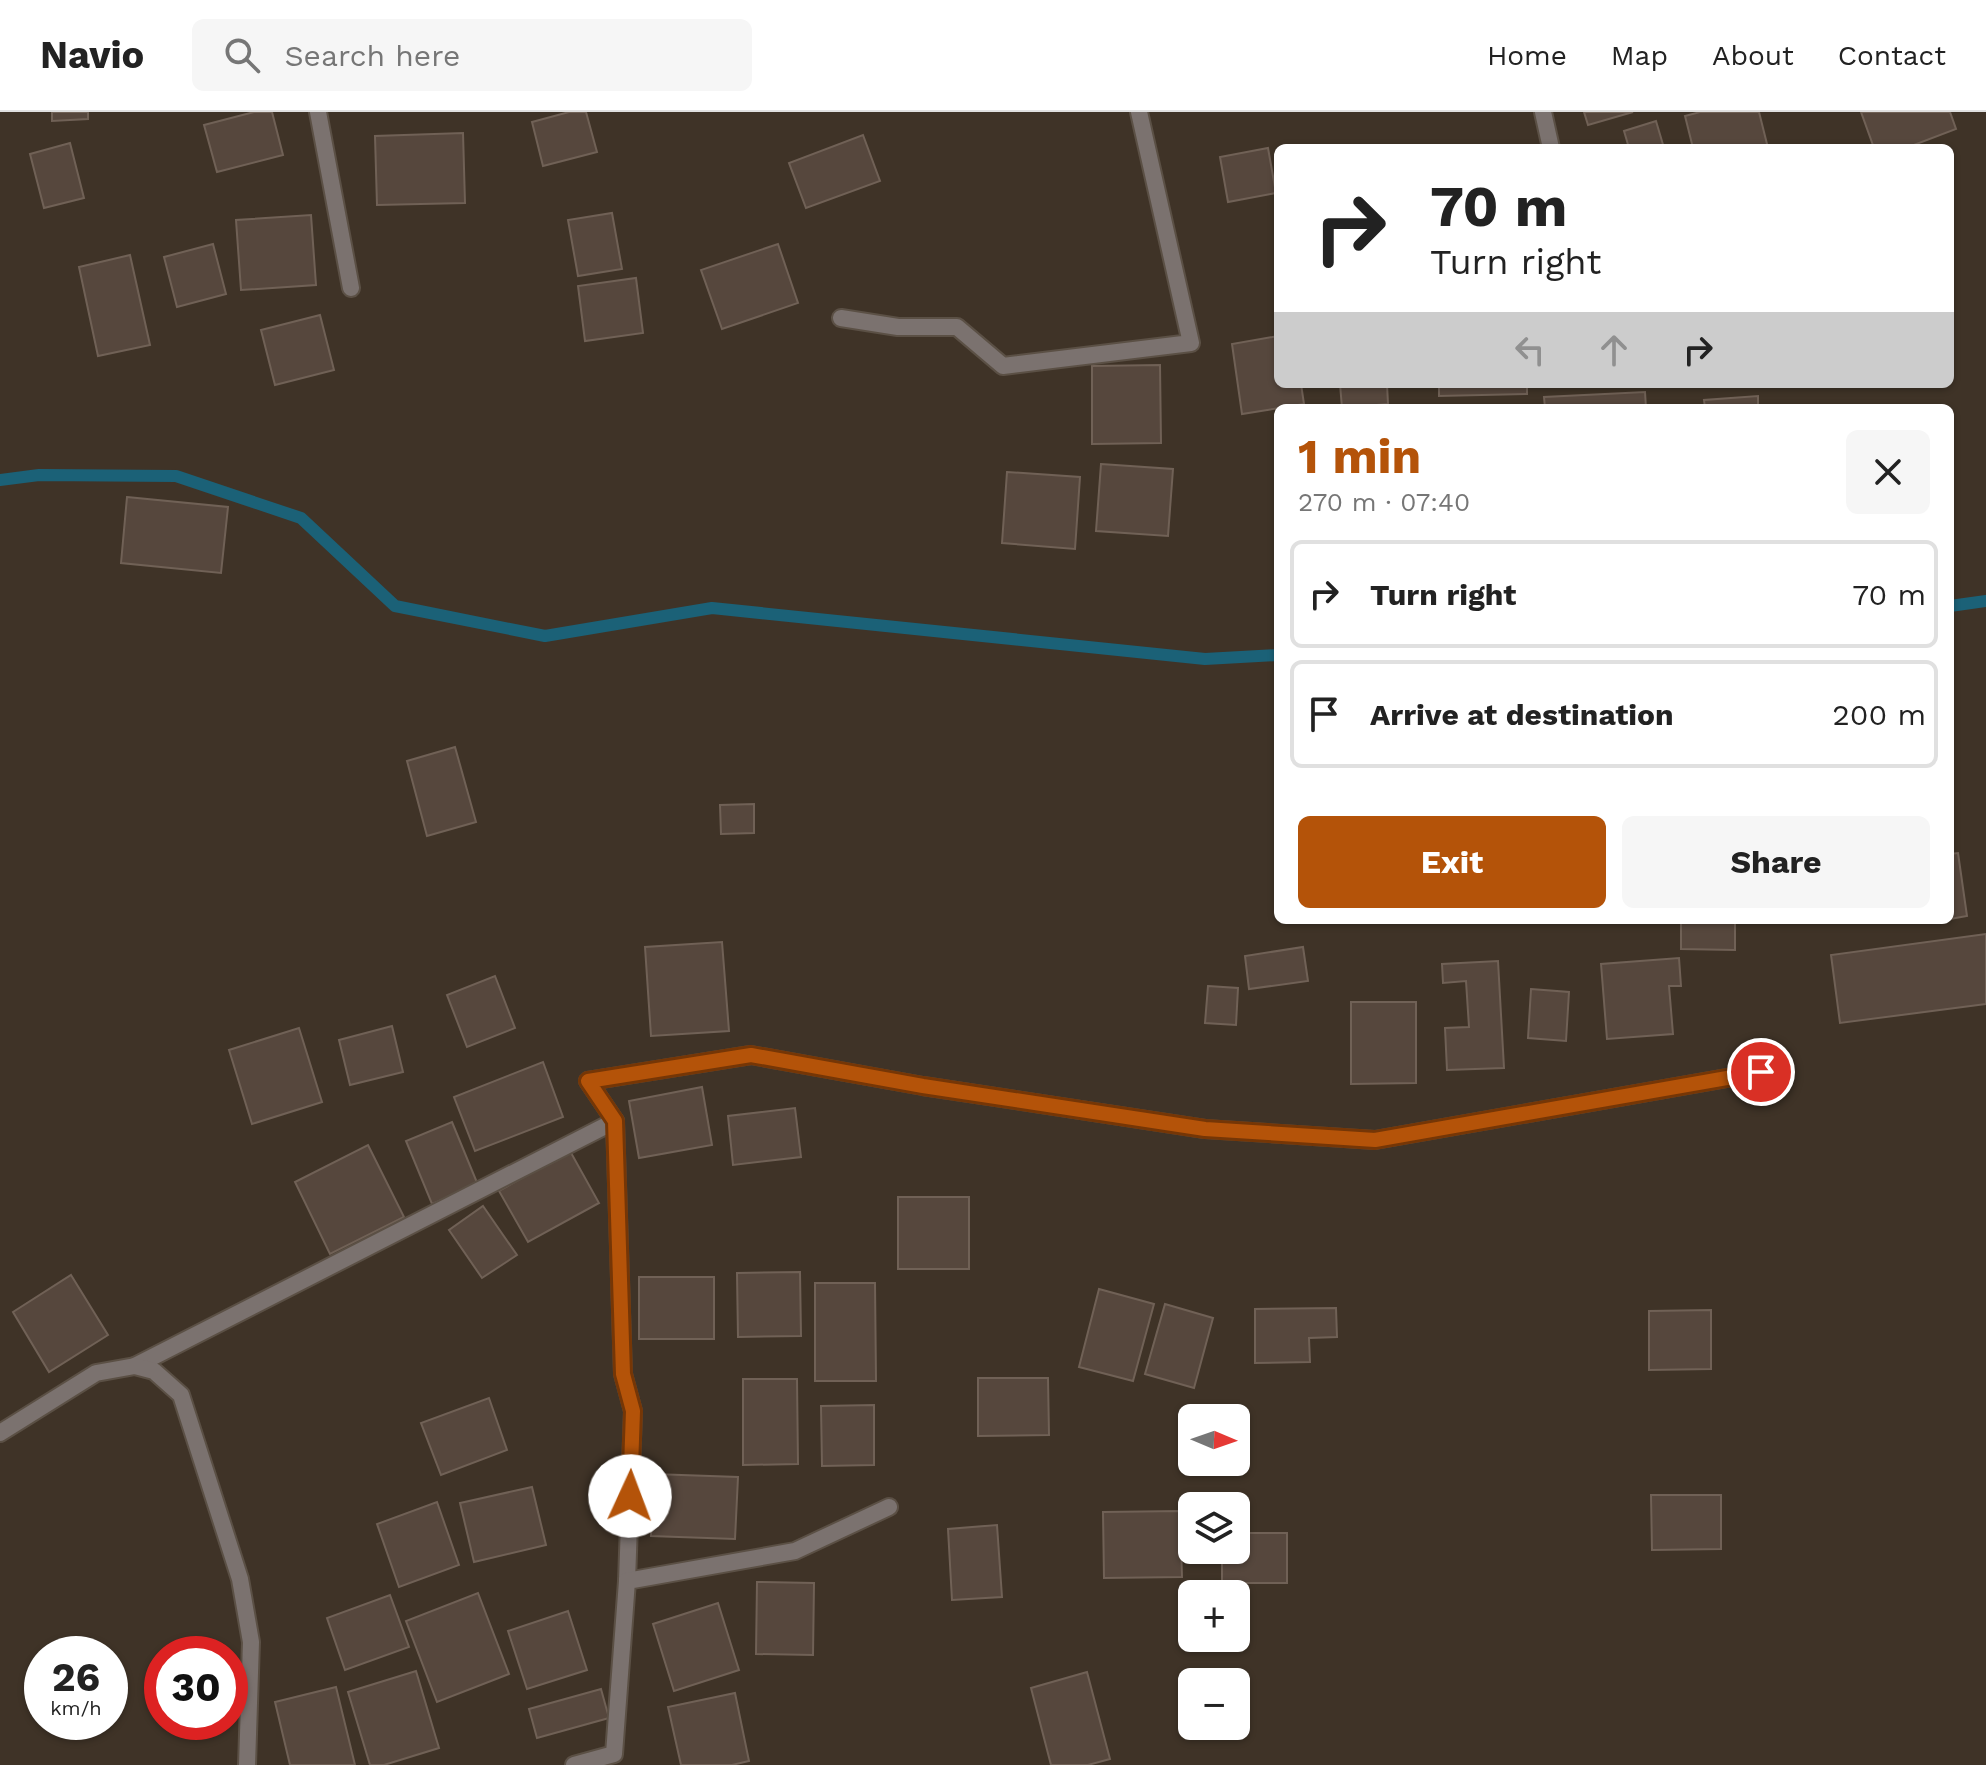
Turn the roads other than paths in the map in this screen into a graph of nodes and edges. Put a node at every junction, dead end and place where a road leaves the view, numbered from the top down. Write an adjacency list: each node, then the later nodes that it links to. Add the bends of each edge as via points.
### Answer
1 (318, 112): 5 (street)
2 (1139, 112): 6 (street, via 1191,343 1003,366 957,327 898,327)
3 (1543, 112): 4 (street)
4 (1550, 144)
5 (351, 288)
6 (841, 318)
7 (1761, 1072): 8 (street, via 1375,1140 1205,1129 751,1055 588,1081)
8 (615, 1121): 9 (street); 12 (street, via 623,1374 633,1411)
9 (135, 1366): 10 (street, via 96,1373); 14 (street, via 154,1371 181,1395 240,1579 251,1642)
10 (0, 1433)
11 (889, 1507): 12 (street, via 795,1551)
12 (627, 1581): 13 (street)
13 (616, 1759): 15 (street)
14 (247, 1765)
15 (574, 1765)

